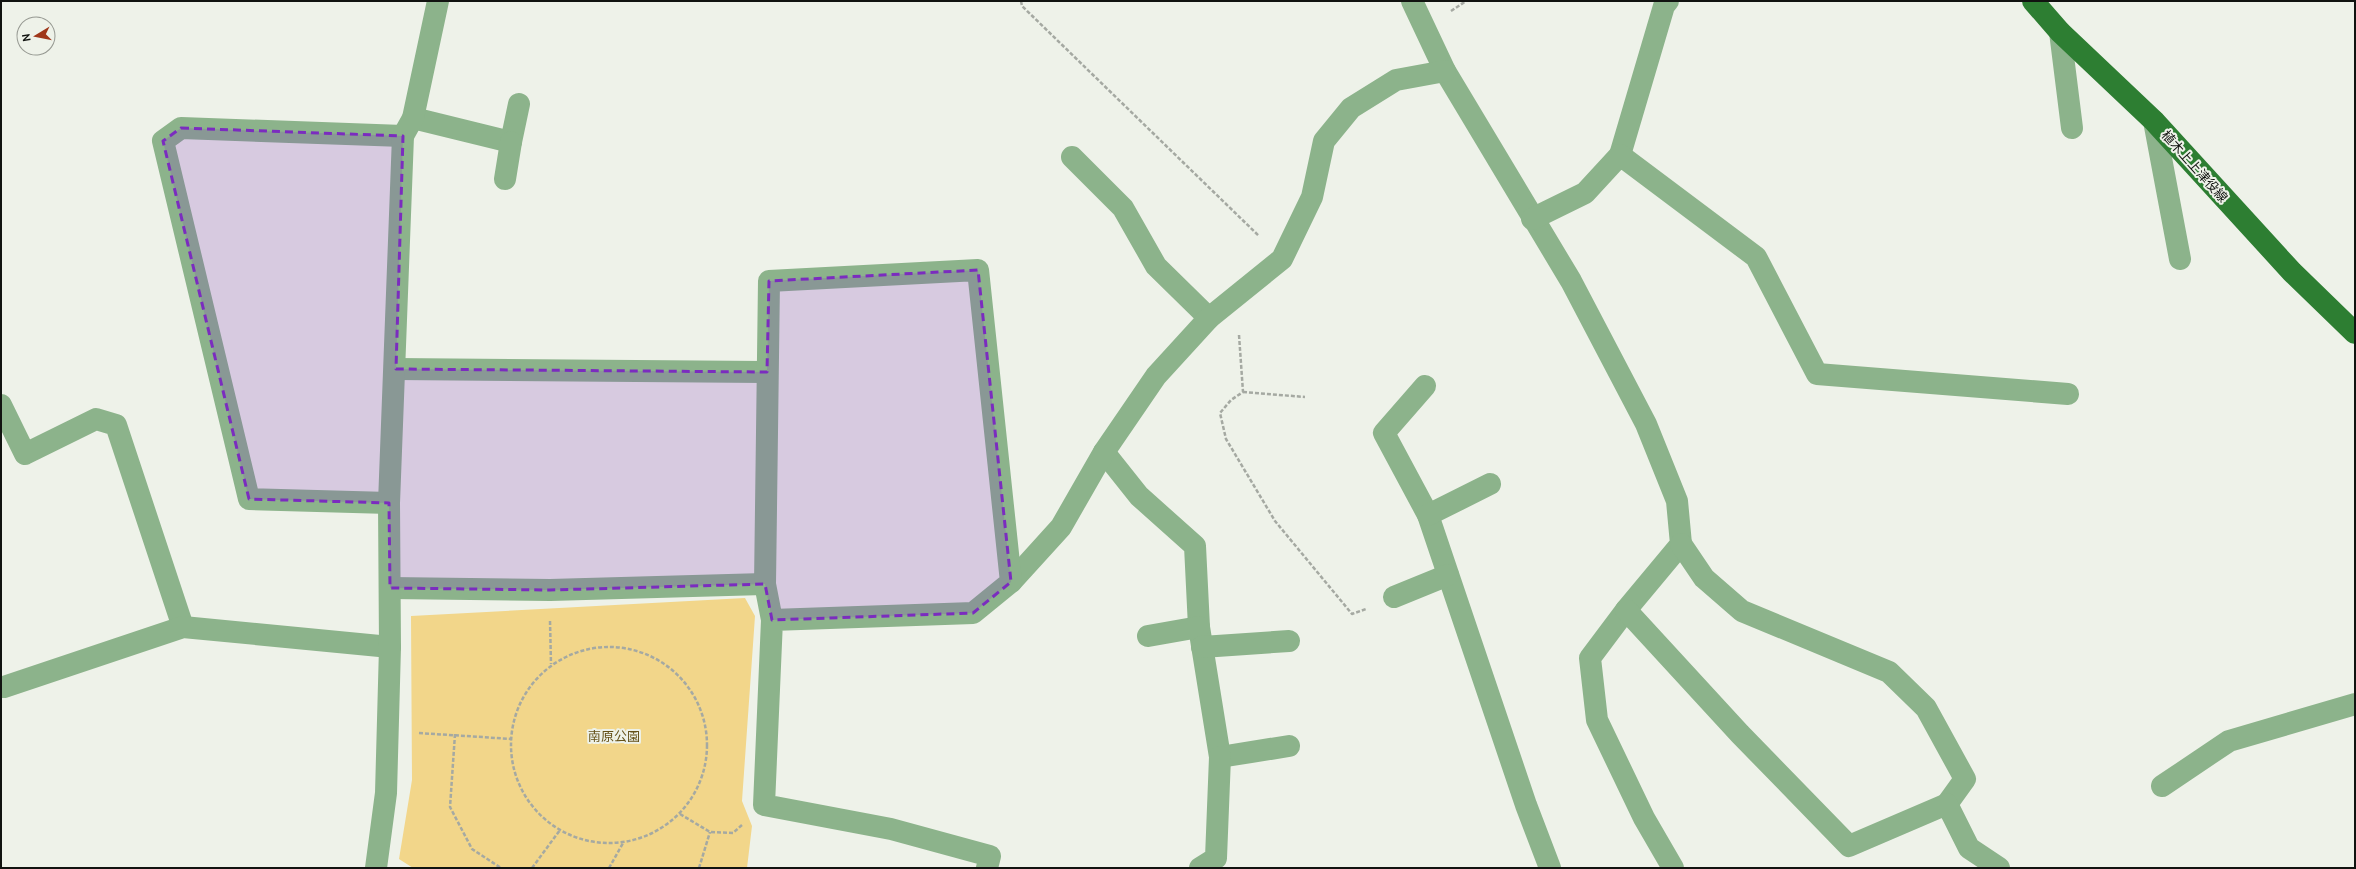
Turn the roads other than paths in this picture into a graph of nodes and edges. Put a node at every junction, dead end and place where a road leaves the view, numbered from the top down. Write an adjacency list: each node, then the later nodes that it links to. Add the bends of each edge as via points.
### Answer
1 (438, 1): 9 (street)
2 (1412, 1): 6 (street)
3 (1668, 1): 12 (street, via 1664,6)
4 (2032, 1): 5 (main road, 植木上上津役線)
5 (2060, 32): 8 (main road, 植木上上津役線); 10 (street)
6 (1445, 71): 15 (street); 17 (street, via 1396,80 1351,108 1324,141 1312,197 1282,259)
7 (519, 104): 11 (street)
8 (2154, 121): 16 (street); 18 (main road, 植木上上津役線, via 2292,272)
9 (408, 127): 11 (street); 19 (street); 26 (street, via 182,128 163,141 249,499)
10 (2072, 128)
11 (511, 142): 14 (street)
12 (1620, 155): 15 (street, via 1585,193); 22 (street, via 1756,257 1816,374)
13 (1072, 158): 17 (street, via 1123,208 1156,266)
14 (505, 179)
15 (1532, 219): 28 (street, via 1571,281 1646,424 1677,501)
16 (2180, 259)
17 (1209, 318): 24 (street, via 1156,376)
18 (2355, 333)
19 (396, 369): 20 (street); 26 (street)
20 (767, 372): 30 (street, via 769,281 978,270); 31 (street)
21 (1425, 386): 27 (street, via 1384,433)
22 (2068, 394)
23 (1, 405): 36 (street, via 25,454 96,419 116,425)
24 (1104, 452): 30 (street, via 1061,527); 38 (street, via 1139,496 1195,546)
25 (1490, 484): 27 (street)
26 (389, 503): 32 (street)
27 (1428, 515): 29 (street)
28 (1681, 544): 34 (street); 46 (street, via 1704,578 1742,611 1889,672 1921,703 1965,779)
29 (1448, 575): 33 (street); 50 (street)
30 (1011, 582): 35 (street, via 973,613)
31 (765, 584): 32 (street, via 550,590); 35 (street)
32 (390, 588): 40 (street)
33 (1394, 597)
34 (1626, 610): 46 (street, via 1740,734 1850,846); 51 (street, via 1590,658 1597,720 1644,818)
35 (772, 620): 48 (street, via 764,804 891,828 990,856)
36 (183, 627): 40 (street); 41 (street)
37 (1148, 636): 38 (street)
38 (1201, 637): 39 (street); 44 (street)
39 (1289, 641)
40 (390, 647): 47 (street, via 386,793)
41 (1, 686)
42 (2355, 704): 45 (street, via 2229,741)
43 (1289, 746): 44 (street)
44 (1220, 757): 49 (street, via 1216,858)
45 (2162, 786)
46 (1946, 804): 52 (street, via 1969,848)
47 (376, 868)
48 (987, 868)
49 (1200, 868)
50 (1550, 868)
51 (1673, 868)
52 (2000, 868)

